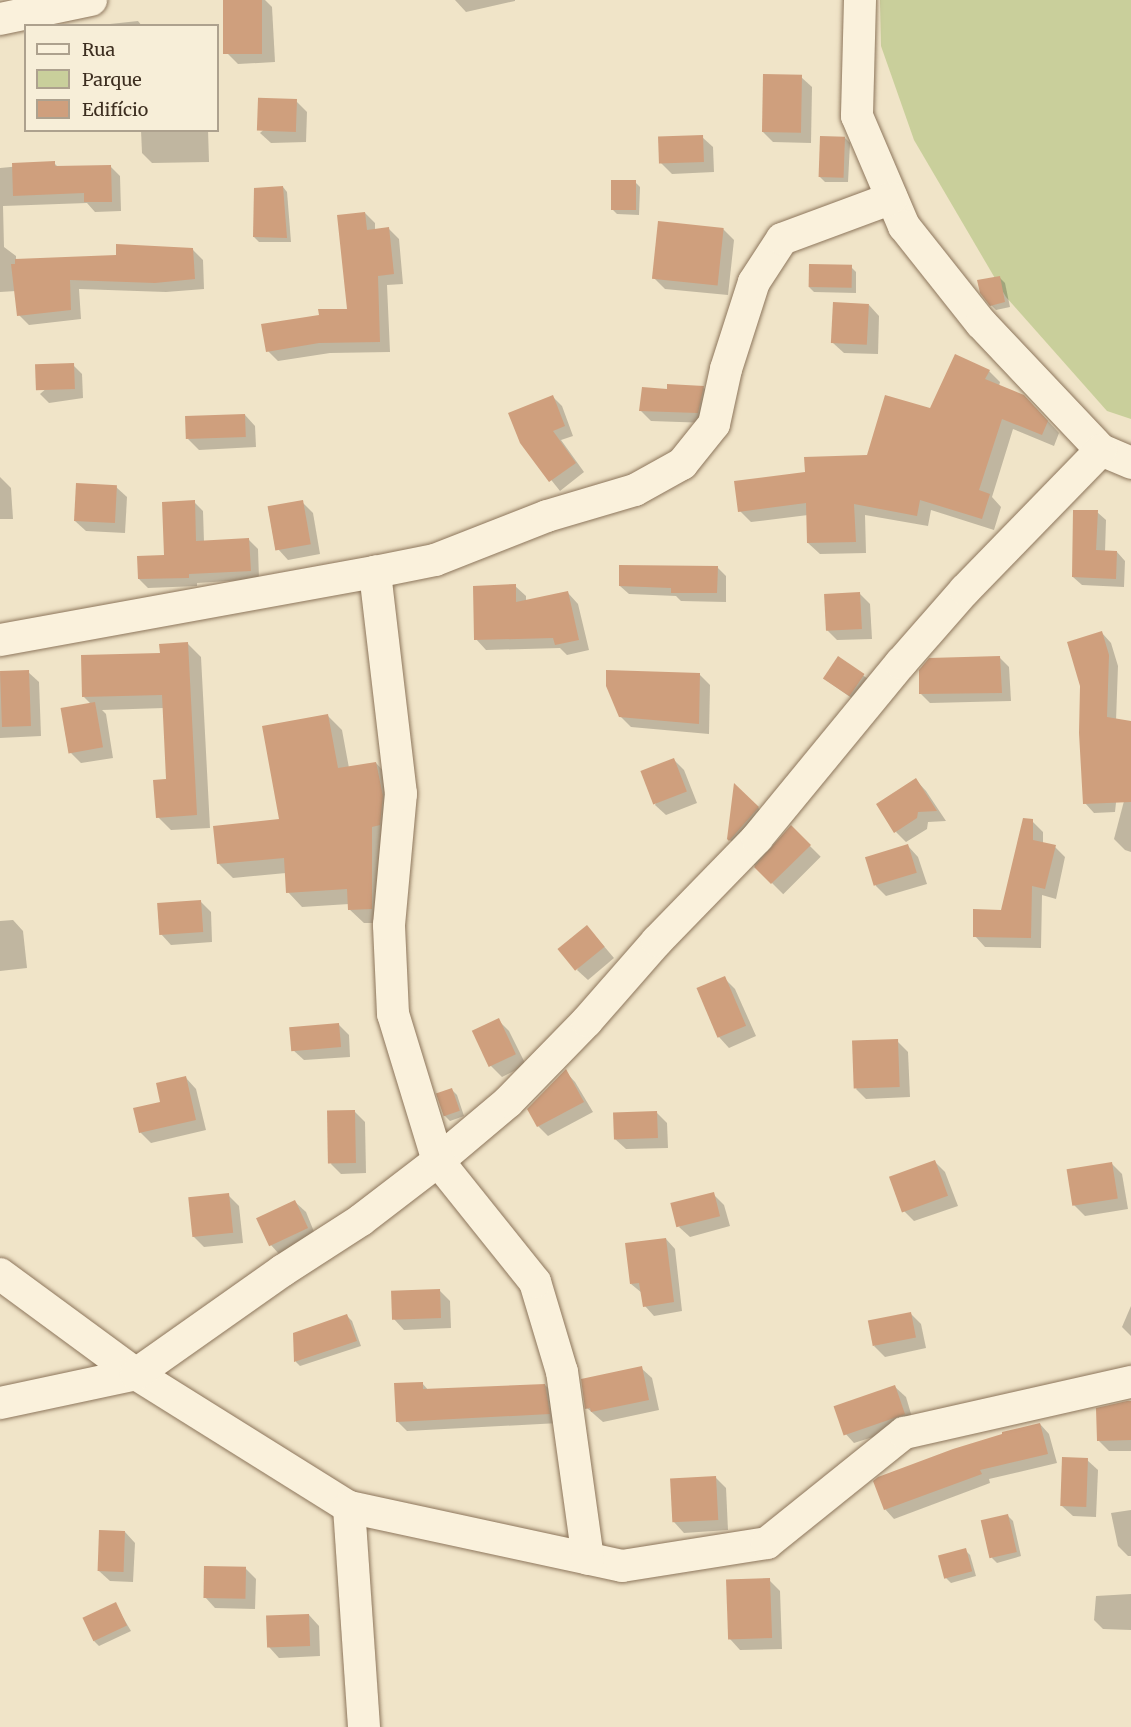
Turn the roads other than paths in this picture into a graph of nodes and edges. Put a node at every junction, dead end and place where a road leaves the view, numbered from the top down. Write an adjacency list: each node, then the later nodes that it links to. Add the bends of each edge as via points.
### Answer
1 (92, 0): 3 (street)
2 (860, 0): 4 (street, via 857,116)
3 (0, 19)
4 (892, 198): 5 (street, via 904,226 981,323); 7 (street, via 782,239 754,282 726,369 714,424 682,464 635,490 548,516 435,560)
5 (1101, 450): 6 (street); 9 (street, via 958,598 757,838 657,941 587,1021 508,1102)
6 (1131, 463)
7 (375, 572): 8 (street); 9 (street, via 401,794 389,925 393,1014)
8 (0, 640)
9 (438, 1161): 11 (street, via 361,1220); 15 (street, via 535,1282 562,1372)
10 (0, 1274): 11 (street)
11 (136, 1374): 13 (street); 14 (street)
12 (1131, 1382): 15 (street, via 904,1433 767,1543 622,1566)
13 (0, 1403)
14 (349, 1507): 15 (street); 16 (street)
15 (588, 1559)
16 (364, 1727)

